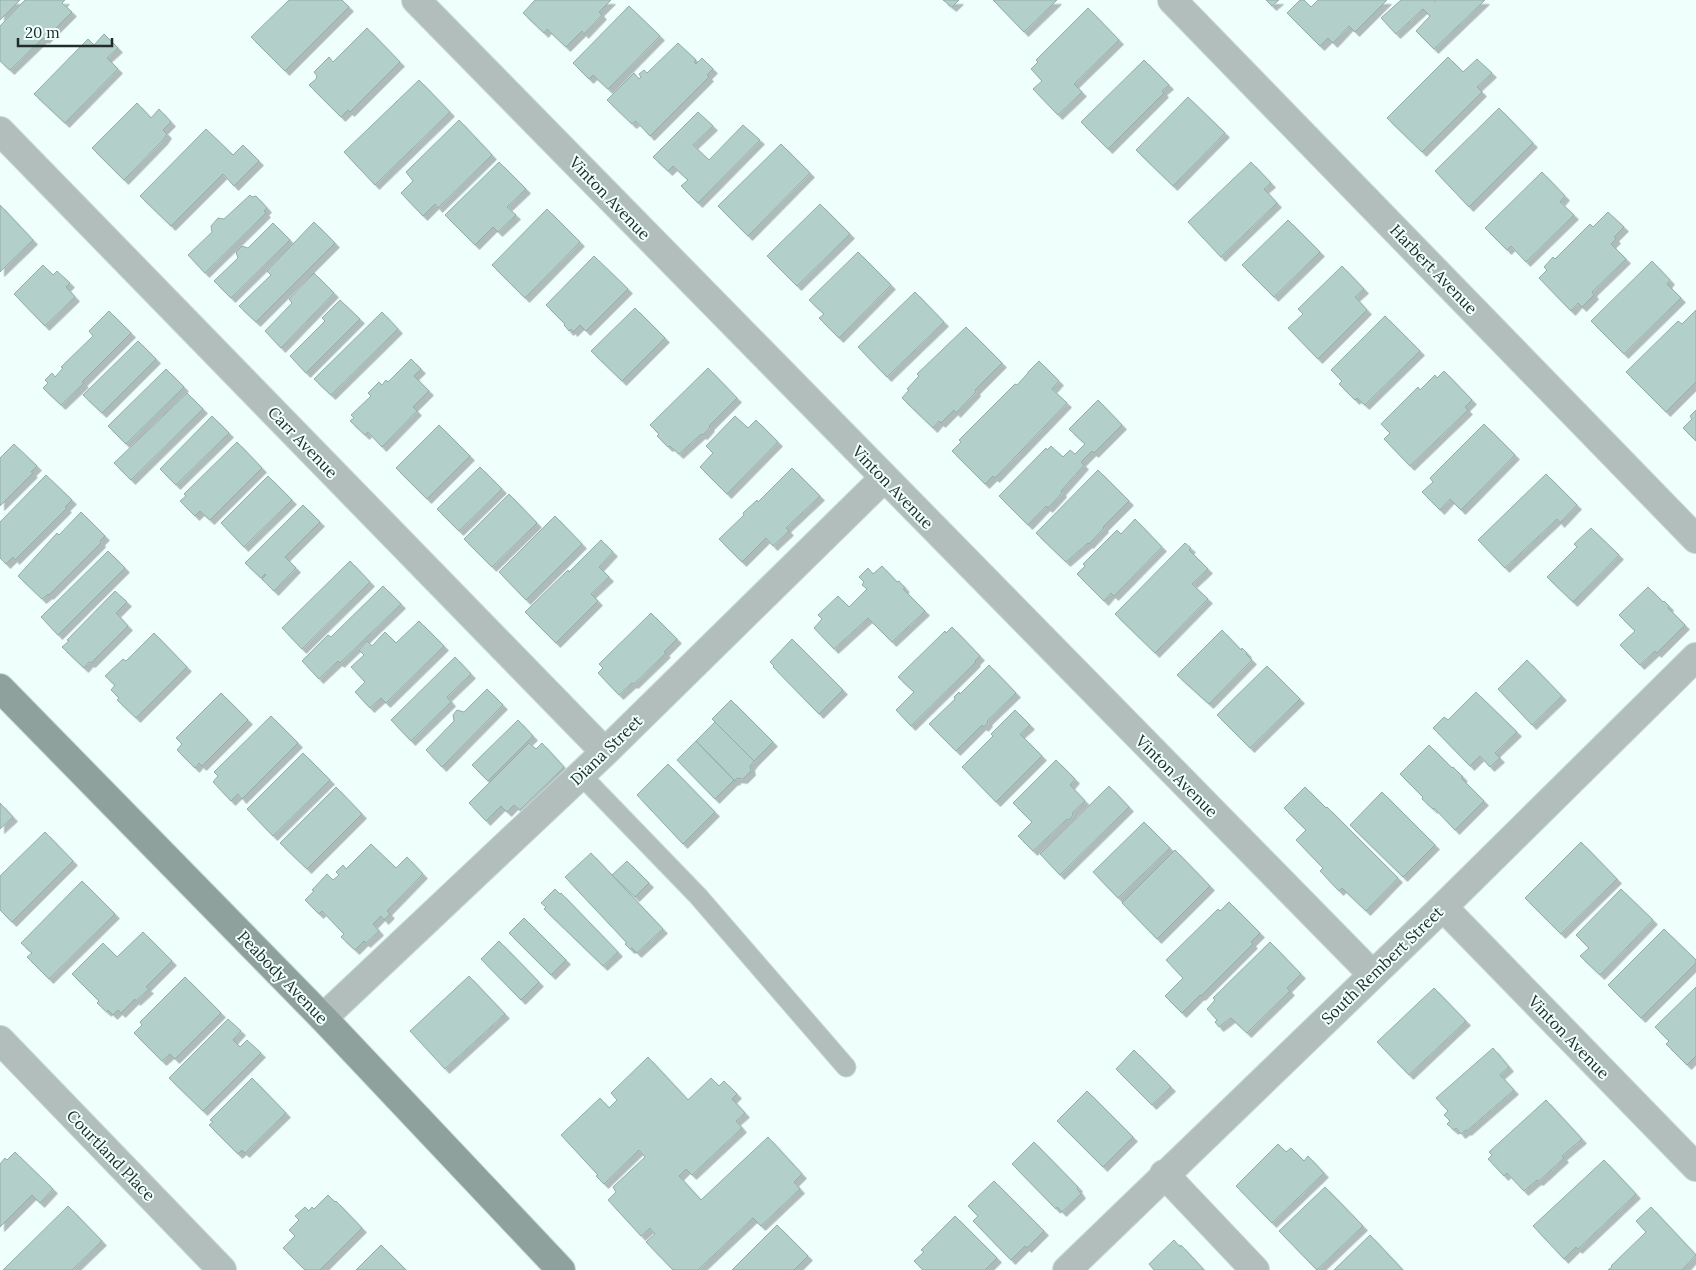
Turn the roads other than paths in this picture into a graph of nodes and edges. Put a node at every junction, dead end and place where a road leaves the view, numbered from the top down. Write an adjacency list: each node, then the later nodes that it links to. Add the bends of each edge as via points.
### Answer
1 (416, 0): 4 (street, Vinton Avenue)
2 (1172, 0): 5 (street, Harbert Avenue)
3 (0, 131): 8 (street, Carr Avenue)
4 (884, 478): 8 (street, Diana Street); 11 (street, Vinton Avenue)
5 (1696, 538)
6 (1696, 657): 10 (street, South Rembert Street)
7 (0, 688): 12 (main road, Peabody Avenue)
8 (605, 752): 9 (street, Diana Street)
9 (581, 775): 12 (street, Diana Street); 14 (lane, via 698,896)
10 (1442, 907): 11 (street, South Rembert Street); 15 (street, Vinton Avenue)
11 (1372, 974): 16 (street, South Rembert Street)
12 (323, 1018): 18 (main road, Peabody Avenue)
13 (0, 1040): 17 (street, Courtland Place)
14 (846, 1067)
15 (1696, 1167)
16 (1164, 1174): 19 (street, South Rembert Street); 20 (street)
17 (222, 1270)
18 (561, 1270)
19 (1067, 1270)
20 (1255, 1270)

